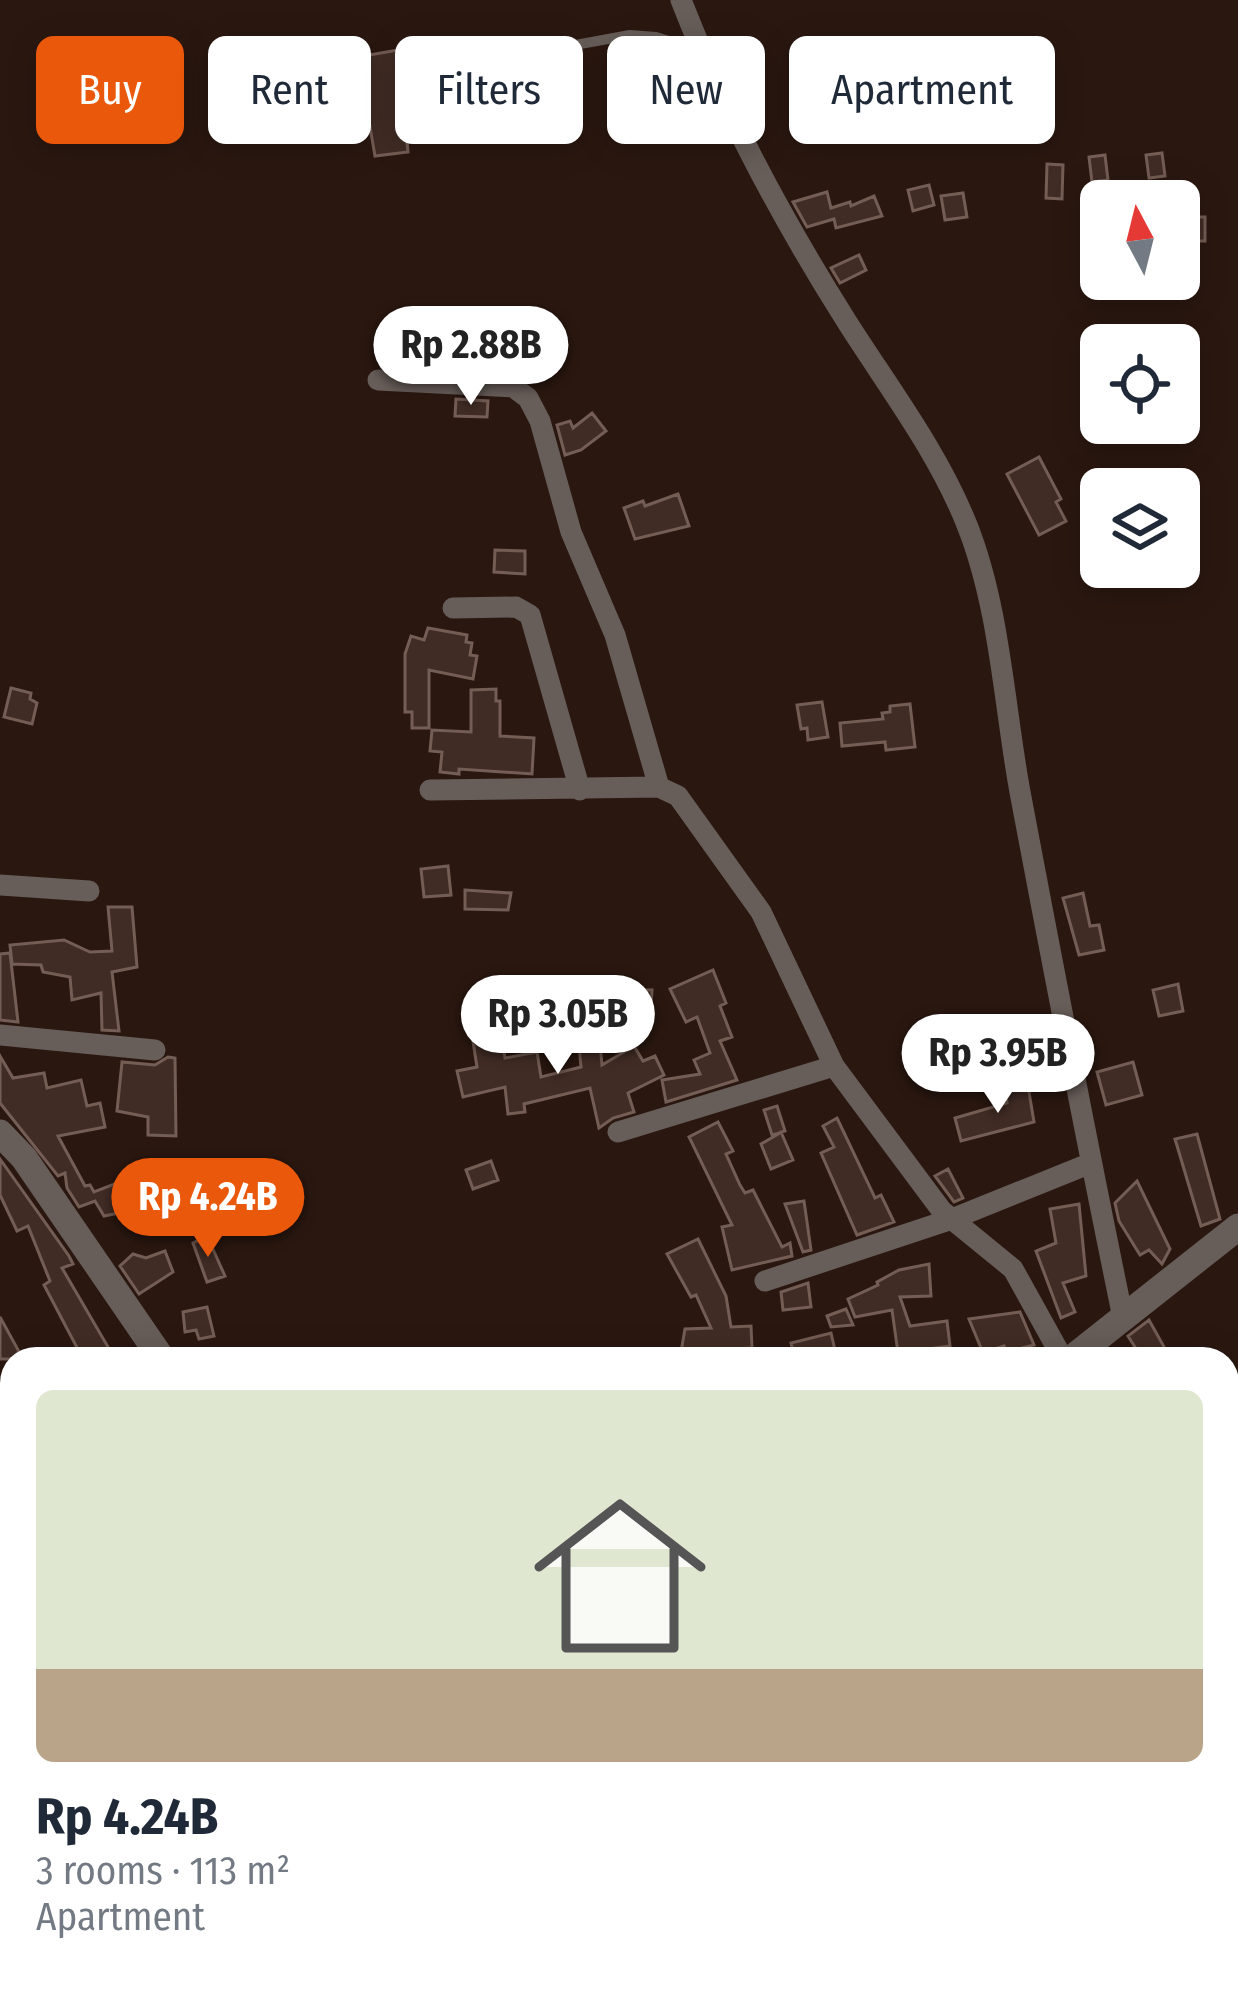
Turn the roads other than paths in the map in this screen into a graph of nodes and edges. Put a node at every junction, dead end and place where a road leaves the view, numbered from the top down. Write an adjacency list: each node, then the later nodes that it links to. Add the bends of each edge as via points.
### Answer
1 (681, 0): 2 (street)
2 (695, 36)
3 (744, 144): 16 (street, via 944,475 968,528)
4 (377, 380): 6 (street, via 513,387 528,398 615,635)
5 (453, 608): 8 (street, via 530,615)
6 (659, 787): 8 (street); 13 (street, via 678,796 761,912)
7 (430, 790): 8 (street)
8 (580, 790)
9 (0, 885): 10 (street)
10 (89, 891)
11 (0, 1035): 12 (street)
12 (155, 1050)
13 (834, 1066): 14 (street); 17 (street)
14 (618, 1132)
15 (0, 1133): 21 (street)
16 (1091, 1163): 17 (street); 20 (street)
17 (952, 1220): 19 (street); 22 (street, via 1013,1269)
18 (1238, 1227): 20 (street)
19 (765, 1281)
20 (1123, 1318): 23 (street)
21 (154, 1347)
22 (1060, 1347)
23 (1083, 1347)

